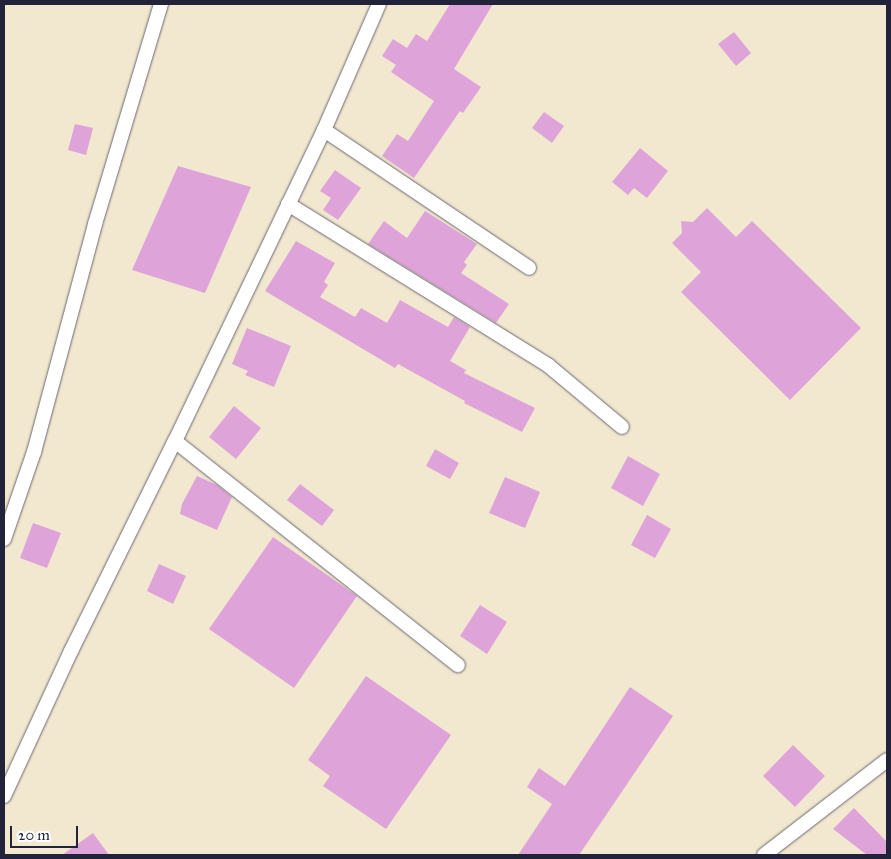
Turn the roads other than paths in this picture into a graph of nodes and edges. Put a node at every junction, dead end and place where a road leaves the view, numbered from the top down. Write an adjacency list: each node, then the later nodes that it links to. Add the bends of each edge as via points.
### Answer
1 (161, 4): 8 (lane, via 95,224 34,452)
2 (379, 4): 3 (lane)
3 (324, 130): 4 (lane); 5 (lane)
4 (288, 204): 6 (lane, via 549,366); 7 (lane)
5 (529, 268)
6 (622, 427)
7 (175, 441): 9 (lane); 11 (lane)
8 (4, 538)
9 (458, 665)
10 (887, 760): 12 (lane)
11 (4, 796)
12 (764, 855)

